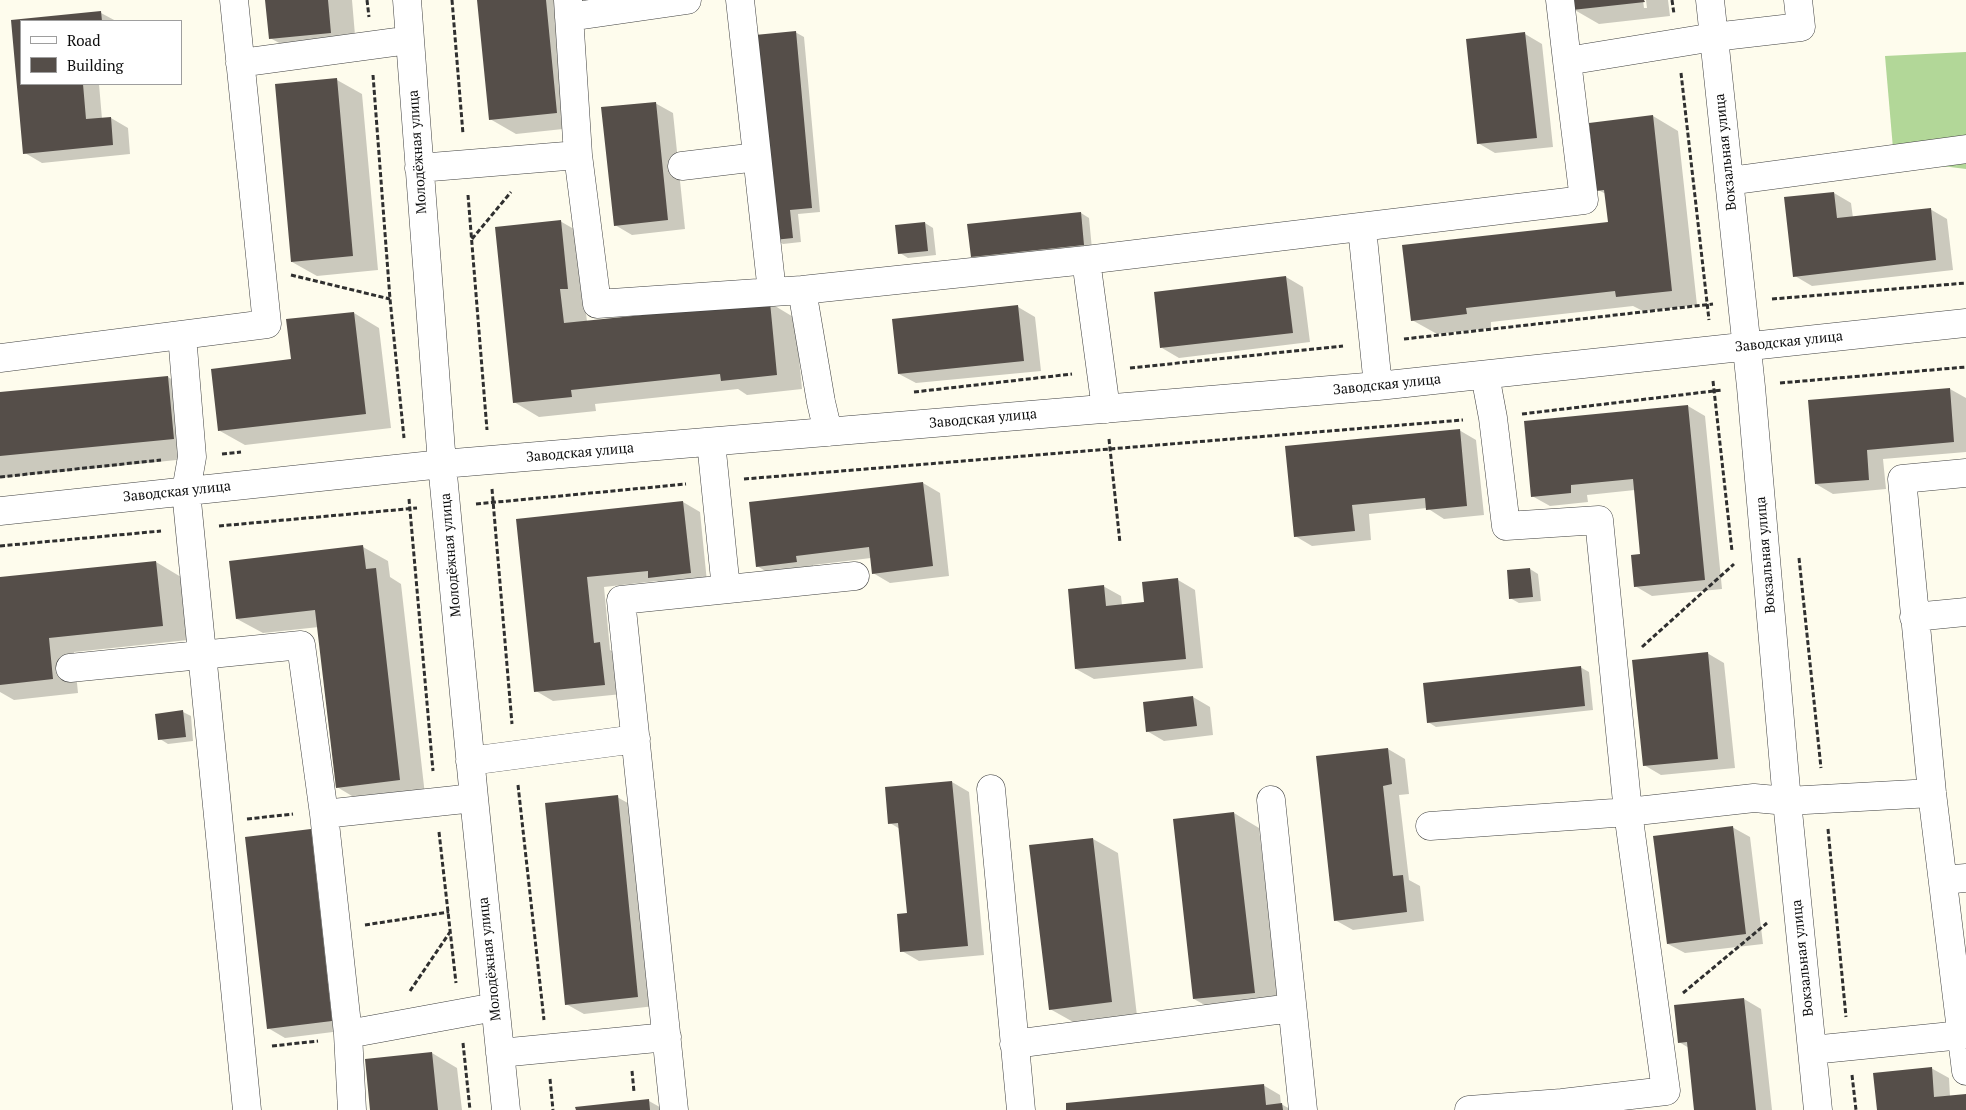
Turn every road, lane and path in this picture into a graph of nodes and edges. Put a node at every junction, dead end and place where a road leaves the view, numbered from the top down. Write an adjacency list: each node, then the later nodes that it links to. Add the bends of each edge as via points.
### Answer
1 (234, 0): 17 (street)
2 (367, 0): 15 (path)
3 (406, 0): 13 (street, Молодёжная улица)
4 (452, 0): 22 (path)
5 (687, 0): 11 (street)
6 (740, 0): 20 (street)
7 (1560, 0): 16 (street)
8 (1672, 0): 14 (path)
9 (1710, 0): 12 (street, Вокзальная улица)
10 (1798, 0): 12 (street, via 1801,27)
11 (568, 8): 19 (street)
12 (1714, 37): 14 (street); 25 (street, Вокзальная улица)
13 (410, 40): 15 (street); 24 (street, Молодёжная улица)
14 (1677, 43): 16 (street); 37 (path)
15 (371, 45): 17 (street); 34 (path)
16 (1567, 61): 26 (street, via 1584,200)
17 (240, 63): 29 (street)
18 (1966, 149): 25 (street)
19 (578, 155): 21 (street); 33 (street, via 597,304)
20 (757, 157): 23 (street); 33 (street)
21 (538, 158): 22 (street); 27 (path)
22 (465, 164): 24 (street); 27 (path)
23 (682, 166)
24 (419, 168): 58 (street, Молодёжная улица)
25 (1729, 181): 36 (street, Вокзальная улица)
26 (1362, 228): 28 (street); 40 (street)
27 (472, 240): 56 (path)
28 (1086, 260): 31 (street); 46 (street)
29 (262, 268): 34 (path); 39 (street, via 268,324)
30 (1966, 282): 35 (path)
31 (802, 290): 33 (street); 57 (street)
32 (1770, 290): 35 (path)
33 (772, 292)
34 (390, 299): 59 (path)
35 (1771, 299): 41 (path)
36 (1743, 301): 37 (path); 42 (street, Вокзальная улица)
37 (1708, 304): 40 (path); 43 (path)
38 (1966, 322): 41 (street, Заводская улица)
39 (182, 335): 44 (street); 63 (street)
40 (1374, 343): 46 (path); 49 (street)
41 (1776, 343): 42 (street, Заводская улица); 48 (path)
42 (1747, 346): 43 (street, Заводская улица); 50 (street, Вокзальная улица)
43 (1712, 350): 47 (street, Заводская улица); 51 (path)
44 (0, 358)
45 (1966, 367): 48 (path)
46 (1100, 371): 52 (path); 54 (street)
47 (1485, 375): 49 (street, Заводская улица); 55 (street)
48 (1780, 383): 50 (path); 53 (path)
49 (1378, 386): 54 (street, Заводская улица)
50 (1751, 387): 51 (path); 96 (street, Вокзальная улица)
51 (1714, 391): 55 (path); 79 (path)
52 (908, 392)
53 (1781, 393)
54 (1106, 409): 57 (street, Заводская улица); 61 (path)
55 (1493, 418): 61 (path); 87 (street, via 1506,526 1599,520)
56 (487, 428): 58 (path); 64 (path)
57 (828, 432): 60 (street, Заводская улица)
58 (440, 433): 59 (path); 65 (street, Молодёжная улица)
59 (404, 436): 66 (path)
60 (711, 442): 64 (street, Заводская улица); 69 (street)
61 (1110, 449): 69 (path); 76 (path)
62 (250, 451): 63 (path)
63 (192, 457): 68 (path); 70 (street)
64 (490, 460): 65 (street, Заводская улица); 71 (path)
65 (442, 464): 66 (street, Заводская улица); 72 (street, Молодёжная улица)
66 (406, 468): 70 (street, Заводская улица); 73 (path)
67 (1966, 473): 84 (street, via 1902,479)
68 (0, 477)
69 (715, 481): 71 (path); 82 (street)
70 (186, 491): 74 (street, Заводская улица); 75 (street)
71 (494, 503): 72 (path); 89 (path)
72 (446, 505): 73 (path); 90 (street, Молодёжная улица)
73 (410, 509): 75 (path); 97 (path)
74 (0, 510)
75 (190, 529): 77 (path); 85 (street)
76 (1120, 543)
77 (0, 546)
78 (1798, 551): 94 (path)
79 (1734, 564): 80 (path); 87 (path)
80 (1735, 574)
81 (855, 576): 82 (street)
82 (726, 589): 88 (street, via 621,600)
83 (1966, 612): 84 (street)
84 (1914, 617): 92 (street)
85 (203, 655): 86 (street); 99 (street, via 300,645); 100 (street)
86 (70, 668)
87 (1614, 672): 98 (street)
88 (636, 739): 89 (street); 114 (street)
89 (514, 754): 90 (street); 117 (path)
90 (470, 761): 93 (street, Молодёжная улица)
91 (990, 789): 115 (street)
92 (1932, 793): 94 (street); 102 (street)
93 (474, 798): 97 (street); 107 (street, Молодёжная улица)
94 (1825, 799): 96 (street); 116 (path)
95 (1271, 800): 108 (street)
96 (1787, 801): 98 (street, via 1754,798); 119 (street, Вокзальная улица)
97 (436, 803): 99 (street); 103 (path)
98 (1628, 812): 101 (street); 110 (street)
99 (324, 814): 100 (path, via 314,812); 104 (street)
100 (219, 822): 118 (street)
101 (1430, 826)
102 (1954, 879): 113 (street)
103 (449, 912): 104 (path); 105 (path)
104 (337, 929): 112 (street)
105 (450, 932): 109 (path); 111 (path)
106 (1768, 932): 110 (path, via 1767,923)
107 (495, 1007): 109 (street); 120 (street, Молодёжная улица)
108 (1292, 1008): 115 (street); 130 (street)
109 (460, 1013): 111 (street); 125 (path)
110 (1656, 1016): 122 (street, via 1666,1091)
111 (385, 1027): 112 (street)
112 (348, 1034): 118 (path); 124 (street)
113 (1962, 1035): 116 (street); 121 (street)
114 (667, 1037): 117 (street); 128 (street)
115 (1014, 1044): 129 (street)
116 (1849, 1046): 119 (street); 133 (path)
117 (547, 1048): 120 (street); 127 (path)
118 (241, 1050): 123 (street)
119 (1812, 1050): 132 (street, Вокзальная улица)
120 (500, 1053): 126 (street, Молодёжная улица)
121 (1966, 1071)
122 (1562, 1106): 131 (street)
123 (247, 1110)
124 (352, 1110)
125 (470, 1110)
126 (506, 1110)
127 (553, 1110)
128 (674, 1110)
129 (1021, 1110)
130 (1303, 1110)
131 (1469, 1110)
132 (1818, 1110)
133 (1856, 1110)

